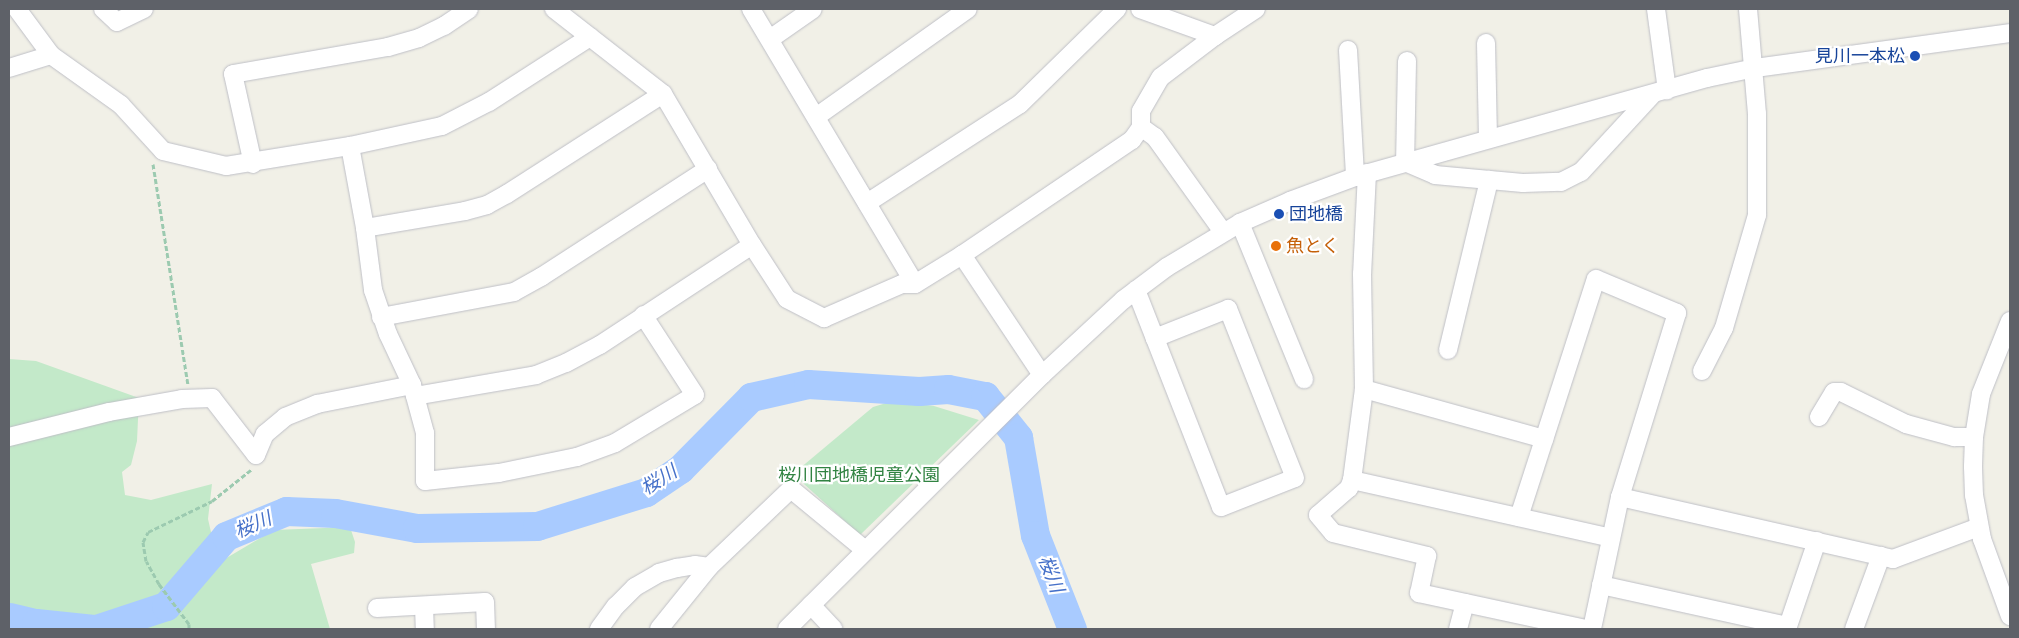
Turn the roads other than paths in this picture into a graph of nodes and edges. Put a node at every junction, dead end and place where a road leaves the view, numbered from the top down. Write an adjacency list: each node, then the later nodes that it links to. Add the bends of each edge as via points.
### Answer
1 (17, 9): 20 (street)
2 (102, 9): 3 (street, via 117,22)
3 (144, 9)
4 (469, 9): 31 (street, via 420,38 388,47 233,74)
5 (554, 9): 16 (street)
6 (751, 9): 17 (street)
7 (813, 9): 17 (street)
8 (968, 9): 26 (street)
9 (1117, 9): 35 (street, via 1020,104)
10 (1140, 9): 15 (street)
11 (1256, 9): 15 (street)
12 (1656, 9): 24 (street)
13 (1748, 9): 23 (street)
14 (2010, 33): 23 (street)
15 (1215, 36): 27 (street, via 1161,77 1141,111)
16 (590, 37): 25 (street); 29 (street, via 459,120)
17 (770, 39): 26 (street)
18 (1486, 43): 28 (street)
19 (1348, 50): 33 (street)
20 (51, 55): 22 (street); 31 (street, via 121,106 163,151 226,166)
21 (1407, 61): 30 (street)
22 (9, 68)
23 (1754, 68): 24 (street); 48 (street, via 1757,215 1724,328)
24 (1660, 91): 28 (street); 34 (street, via 1581,172 1561,182)
25 (663, 94): 32 (street); 37 (street, via 486,205)
26 (816, 117): 35 (street)
27 (1141, 127): 38 (street, via 1155,137); 40 (street, via 1132,140)
28 (1488, 139): 30 (street)
29 (350, 146): 31 (street); 37 (street)
30 (1405, 162): 33 (street); 34 (street, via 1435,175)
31 (253, 164)
32 (708, 169): 39 (street); 44 (street, via 514,292)
33 (1361, 175): 36 (street); 52 (street)
34 (1489, 180): 47 (street)
35 (867, 203): 41 (street)
36 (1240, 223): 38 (street); 50 (street)
37 (365, 228): 44 (street, via 373,290)
38 (1223, 232): 42 (street)
39 (752, 245): 41 (street, via 787,299 824,318 902,284); 43 (street)
40 (962, 255): 41 (street); 49 (street)
41 (915, 284)
42 (1136, 290): 46 (street); 49 (street)
43 (643, 315): 51 (street, via 600,345 536,375); 51 (street, via 695,395 615,443 578,457 499,473 426,481 425,433)
44 (381, 317): 51 (street)
45 (2010, 321): 55 (street, via 1981,394)
46 (1155, 338): 46 (street, via 1221,507 1295,478 1228,309)
47 (1448, 350)
48 (1702, 371)
49 (1042, 375): 63 (street)
50 (1304, 379)
51 (414, 390): 54 (street, via 317,404 285,417 265,434 256,455 212,398 190,398 109,412)
52 (1364, 390): 56 (street); 57 (street)
53 (1819, 417): 55 (street, via 1834,392 1842,392 1906,424 1954,437)
54 (9, 437)
55 (1974, 437): 60 (street, via 1974,495)
56 (1544, 439): 58 (street, via 1596,279 1677,313); 59 (street)
57 (1352, 480): 59 (street); 67 (street, via 1349,488 1318,515 1333,533 1427,556 1419,593)
58 (1620, 497): 61 (street); 62 (street)
59 (1520, 517): 61 (street)
60 (1979, 526): 64 (street, via 1894,558); 71 (street)
61 (1611, 538): 66 (street)
62 (1817, 541): 64 (street); 72 (street)
63 (865, 550): 65 (street, via 791,489); 69 (street)
64 (1881, 556): 82 (street)
65 (709, 567): 75 (street, via 677,568 658,573 634,586); 76 (street)
66 (1601, 585): 72 (street); 81 (street)
67 (1464, 603): 79 (street); 80 (street)
68 (424, 606): 70 (street); 73 (street); 74 (street, via 485,602)
69 (811, 606): 77 (street); 78 (street)
70 (377, 608)
71 (2010, 616)
72 (1788, 628)
73 (425, 629)
74 (486, 629)
75 (599, 629)
76 (659, 629)
77 (787, 629)
78 (833, 629)
79 (1458, 629)
80 (1585, 629)
81 (1592, 629)
82 (1854, 629)

